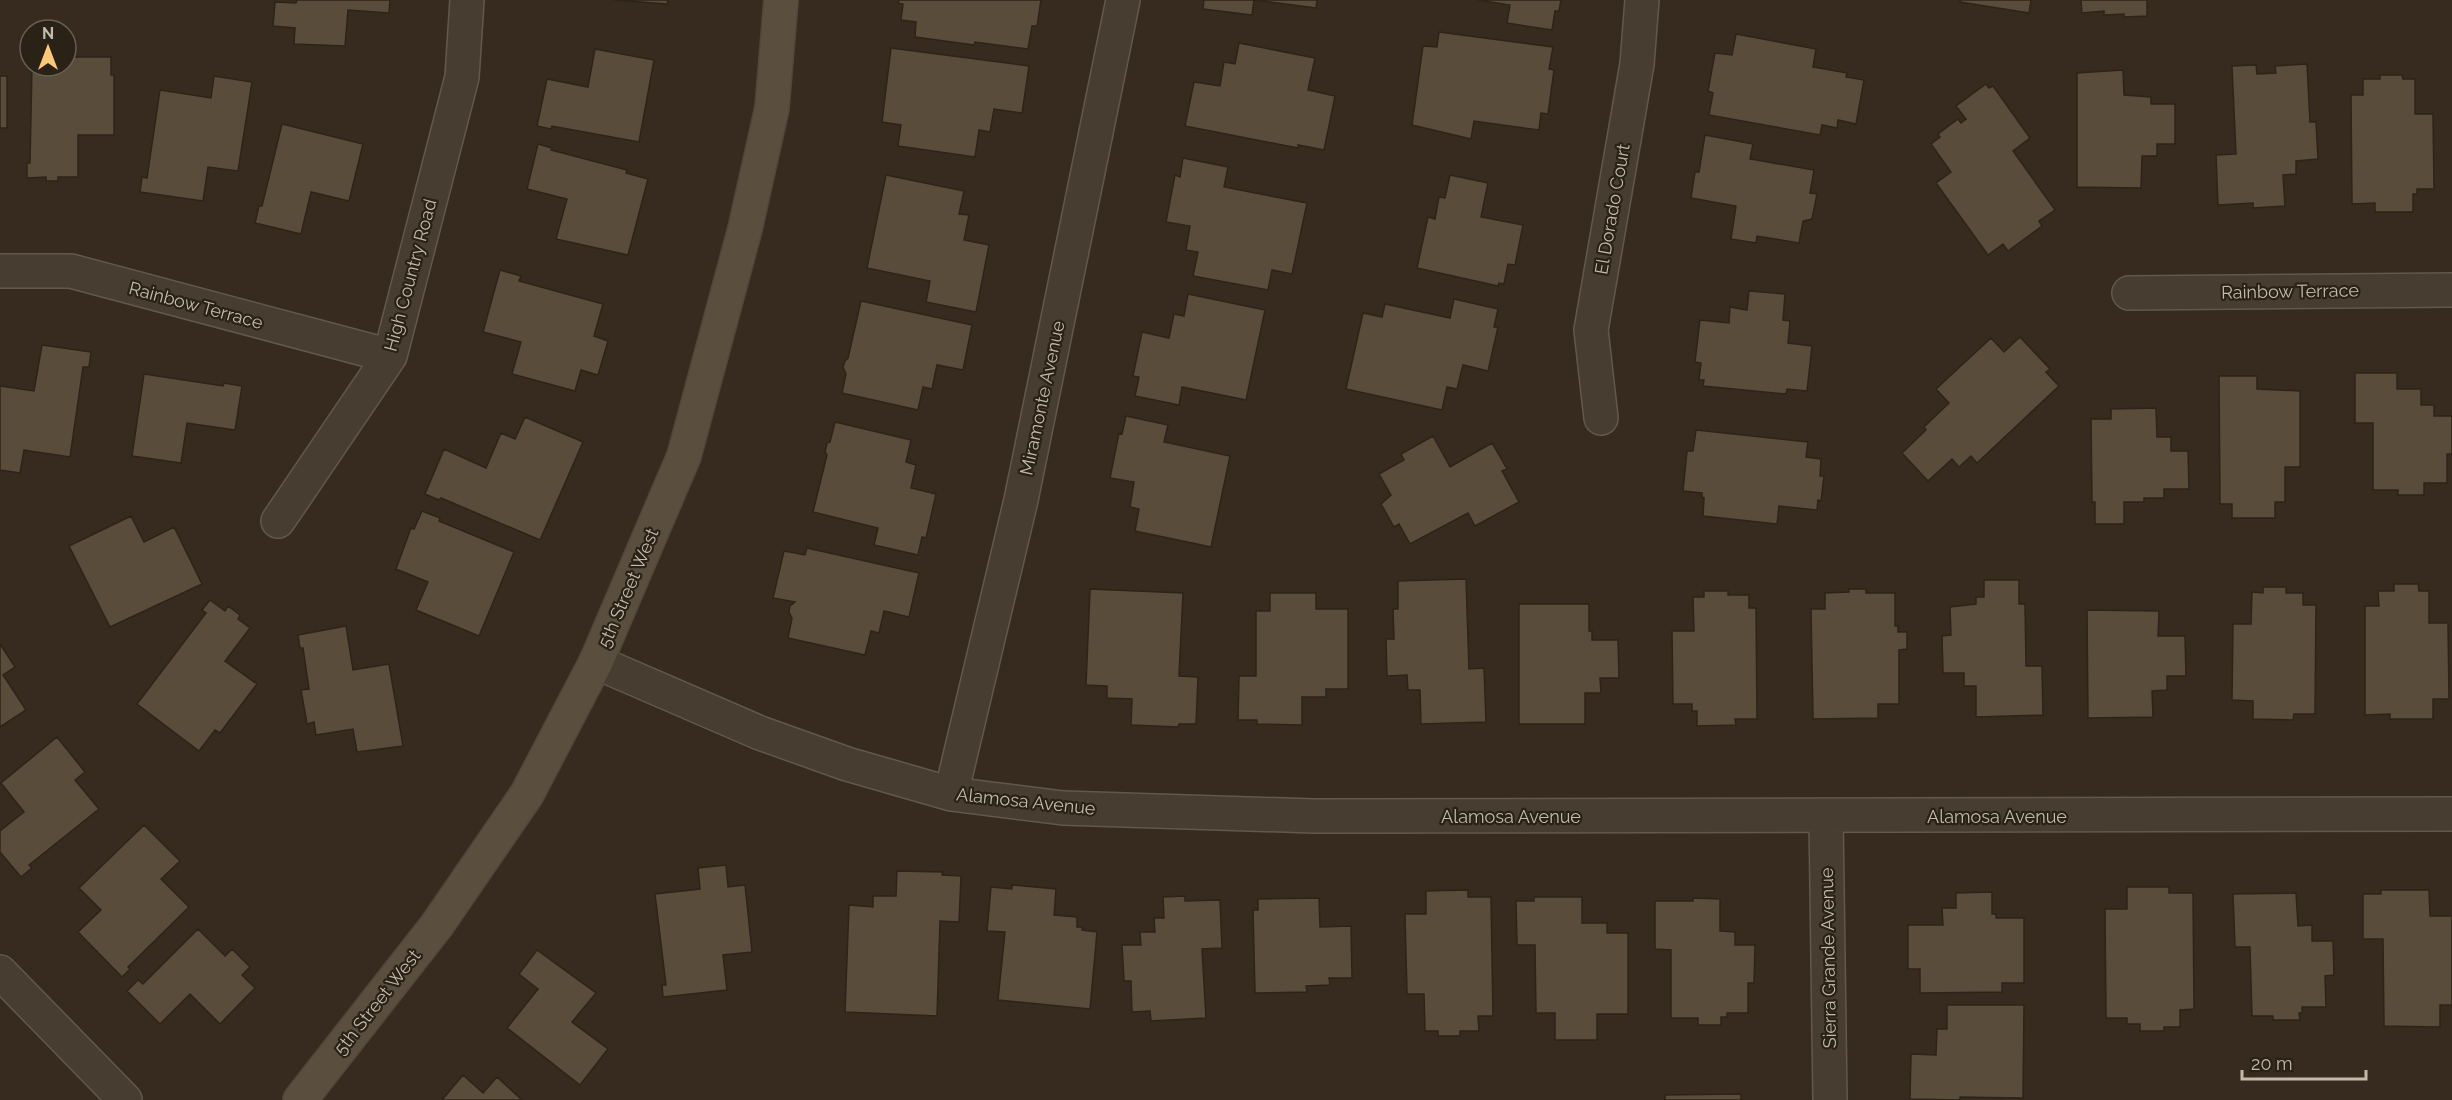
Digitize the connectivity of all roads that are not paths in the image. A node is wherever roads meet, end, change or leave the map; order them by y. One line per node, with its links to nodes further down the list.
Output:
1 (467, 0): 8 (street, High Country Road)
2 (781, 0): 11 (street, 5th Street West)
3 (1123, 0): 12 (street, Miramonte Avenue)
4 (1642, 0): 9 (street, El Dorado Court)
5 (0, 271): 8 (street, Rainbow Terrace)
6 (2452, 290): 7 (street, Rainbow Terrace)
7 (2129, 293)
8 (390, 356): 10 (street, High Country Road)
9 (1601, 418)
10 (278, 521)
11 (596, 662): 12 (street, Alamosa Avenue); 17 (street, 5th Street West)
12 (951, 794): 14 (street, Alamosa Avenue)
13 (2452, 814): 14 (street, Alamosa Avenue)
14 (1826, 817): 18 (street, Sierra Grande Avenue)
15 (0, 972): 16 (street)
16 (125, 1100)
17 (300, 1100)
18 (1830, 1100)

